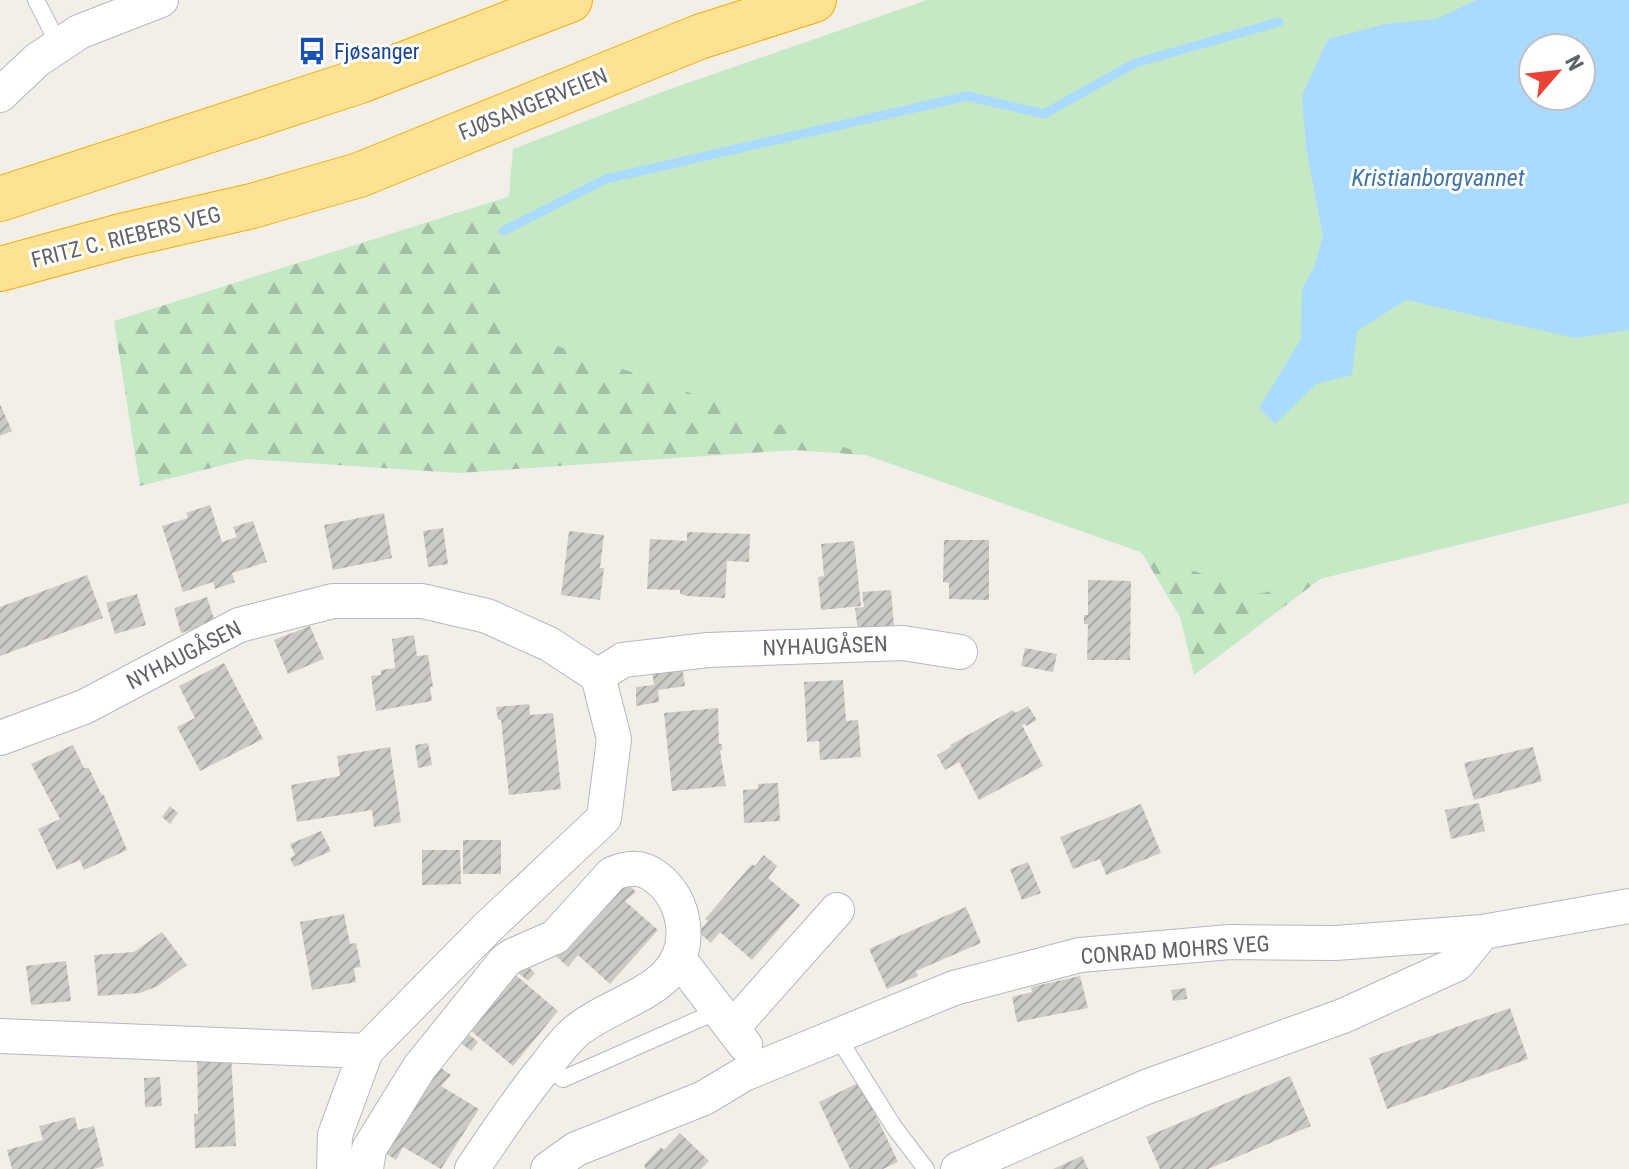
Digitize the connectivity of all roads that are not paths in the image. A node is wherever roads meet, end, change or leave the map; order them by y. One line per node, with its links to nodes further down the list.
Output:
1 (36, 0): 5 (lane)
2 (161, 0): 5 (street)
3 (570, 0): 7 (highway)
4 (814, 0): 8 (highway, FJØSANGERVEIEN)
5 (59, 45): 6 (street)
6 (0, 95)
7 (0, 199)
8 (252, 206): 9 (highway, FRITZ C. RIEBERS VEG)
9 (0, 269)
10 (960, 652): 11 (street, NYHAUGÅSEN)
11 (598, 676): 12 (street, NYHAUGÅSEN); 20 (street)
12 (0, 738)
13 (1629, 906): 15 (street, CONRAD MOHRS VEG)
14 (837, 910): 17 (street)
15 (1483, 932): 19 (street, CONRAD MOHRS VEG); 28 (street)
16 (679, 959): 17 (street); 21 (street); 24 (street)
17 (726, 1018): 21 (lane); 22 (street)
18 (0, 1036): 20 (street)
19 (837, 1036): 22 (street, CONRAD MOHRS VEG); 27 (lane)
20 (366, 1051): 23 (street)
21 (546, 1067): 25 (street)
22 (744, 1074): 26 (street, CONRAD MOHRS VEG)
23 (334, 1169)
24 (366, 1169)
25 (472, 1169)
26 (548, 1169)
27 (926, 1169)
28 (958, 1169)

